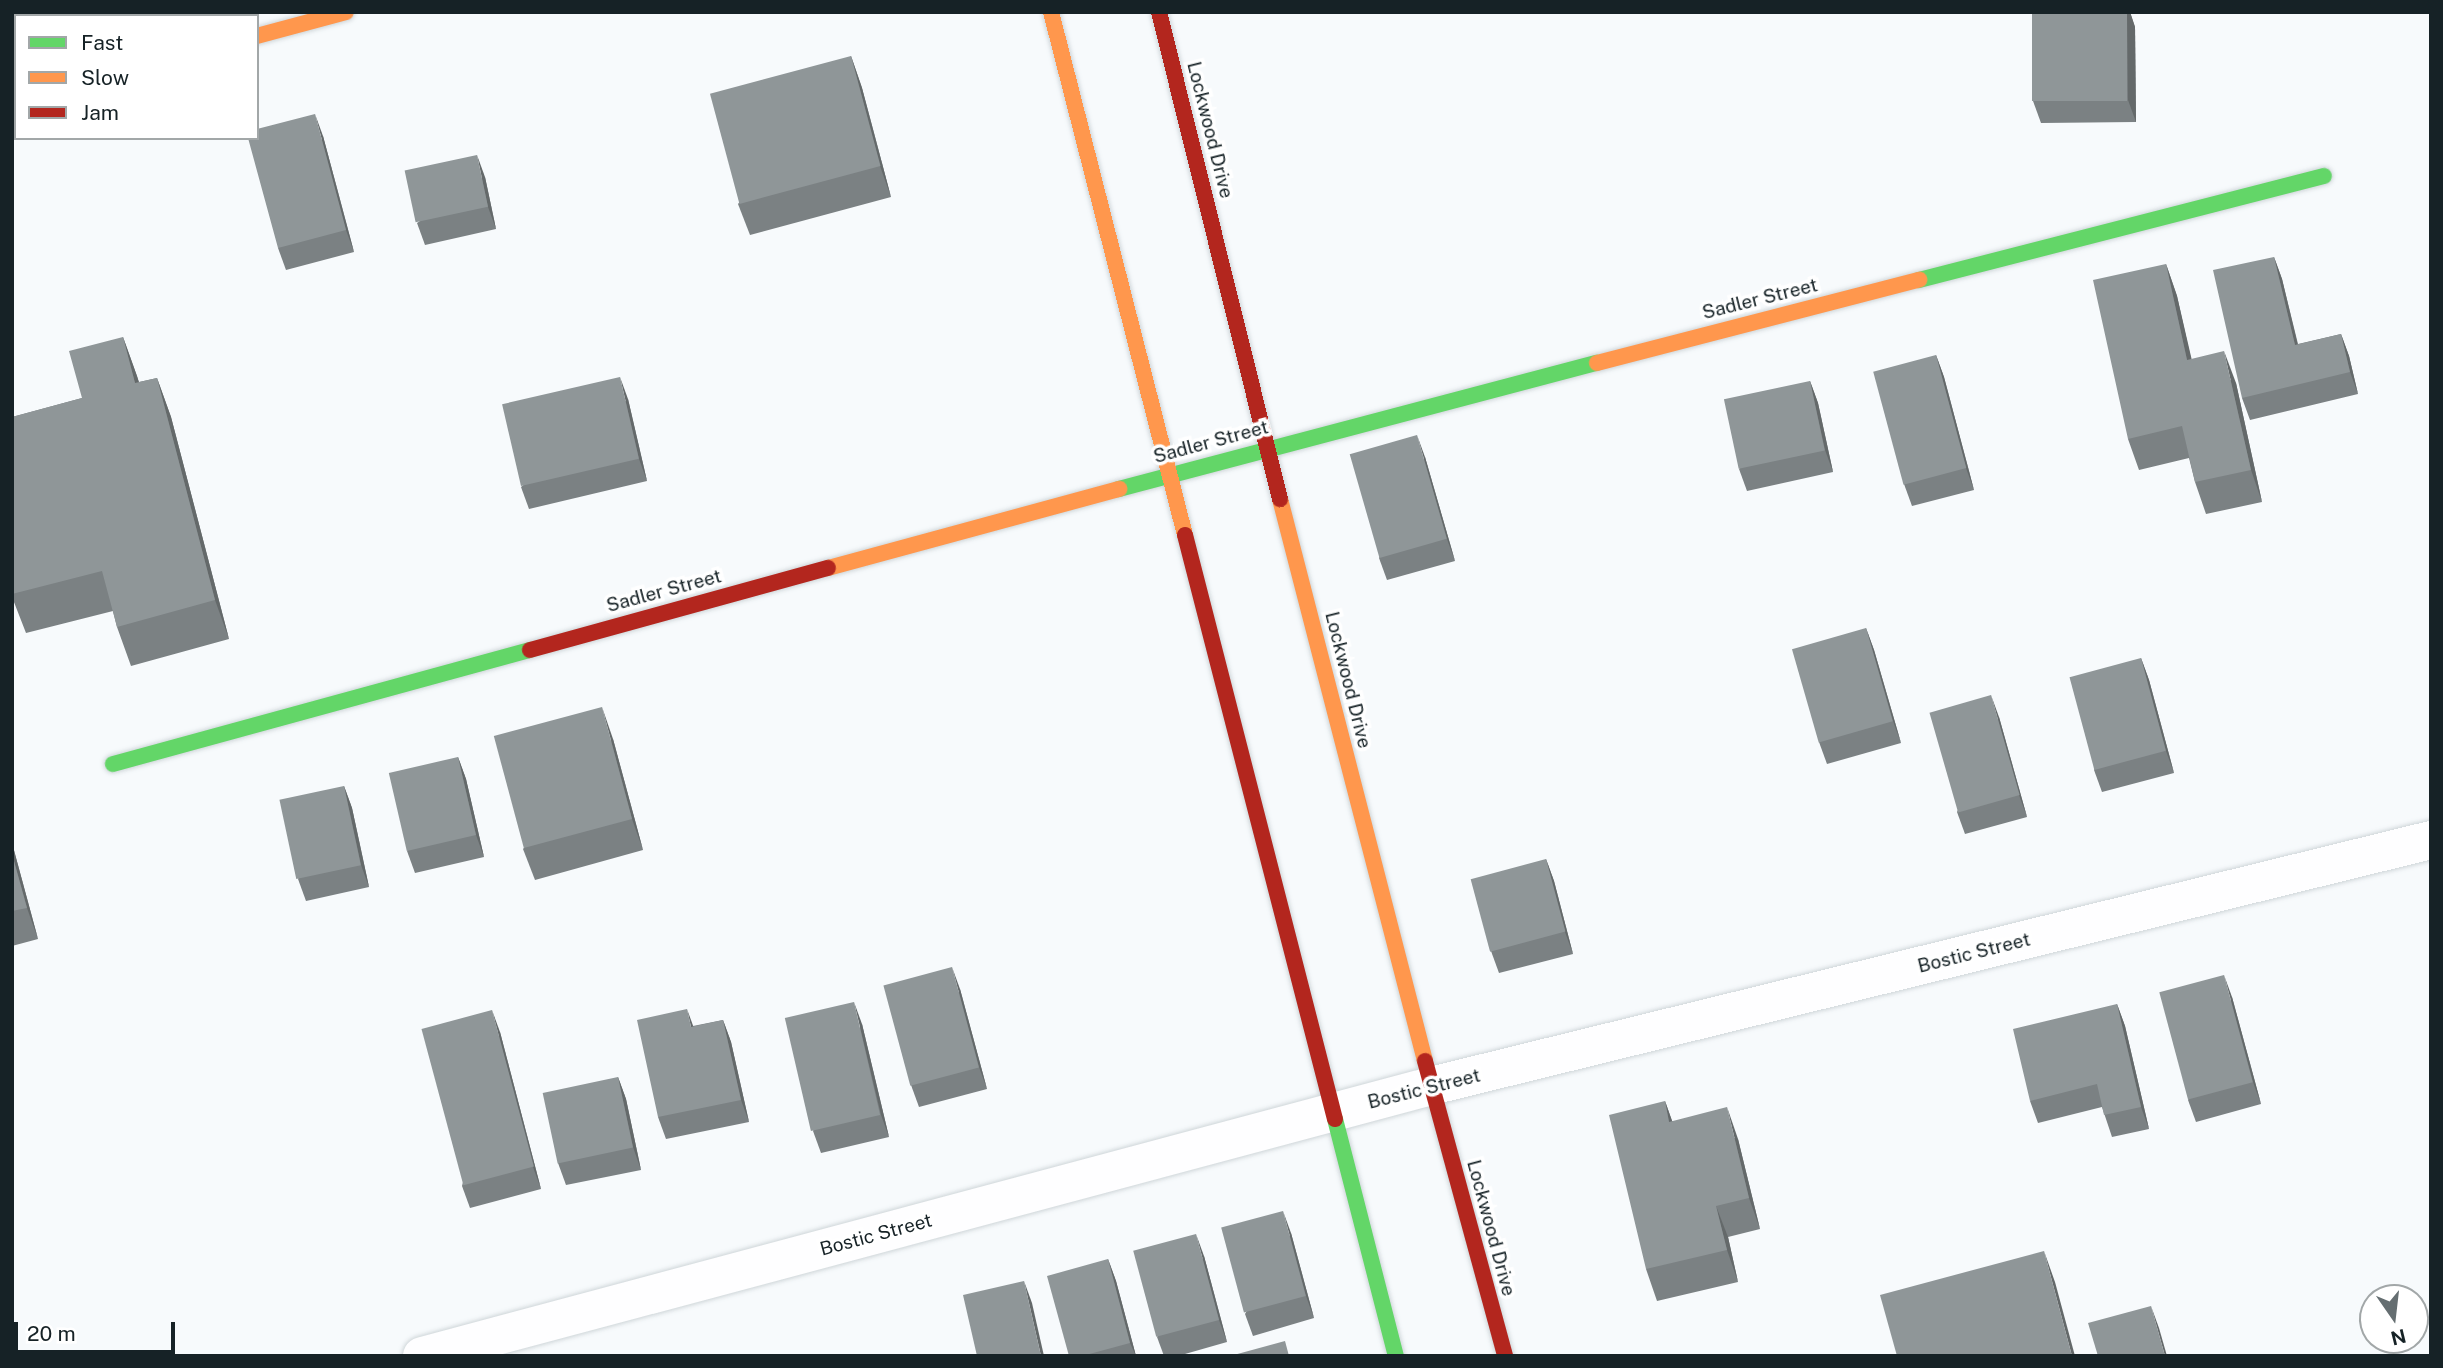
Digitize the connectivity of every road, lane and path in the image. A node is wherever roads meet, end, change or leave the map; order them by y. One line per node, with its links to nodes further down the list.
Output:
1 (346, 12): 4 (main road)
2 (1051, 12): 7 (main road)
3 (1159, 12): 6 (main road, Lockwood Drive)
4 (259, 35)
5 (2324, 176): 6 (main road, Sadler Street)
6 (1267, 449): 7 (main road, Sadler Street); 10 (main road, Lockwood Drive)
7 (1168, 475): 8 (main road, Sadler Street); 11 (main road)
8 (113, 764)
9 (2431, 840): 10 (street, Bostic Street)
10 (1431, 1086): 11 (street, Bostic Street); 14 (main road, Lockwood Drive)
11 (1331, 1113): 12 (street, Bostic Street); 13 (main road)
12 (422, 1356)
13 (1396, 1356)
14 (1505, 1356)

